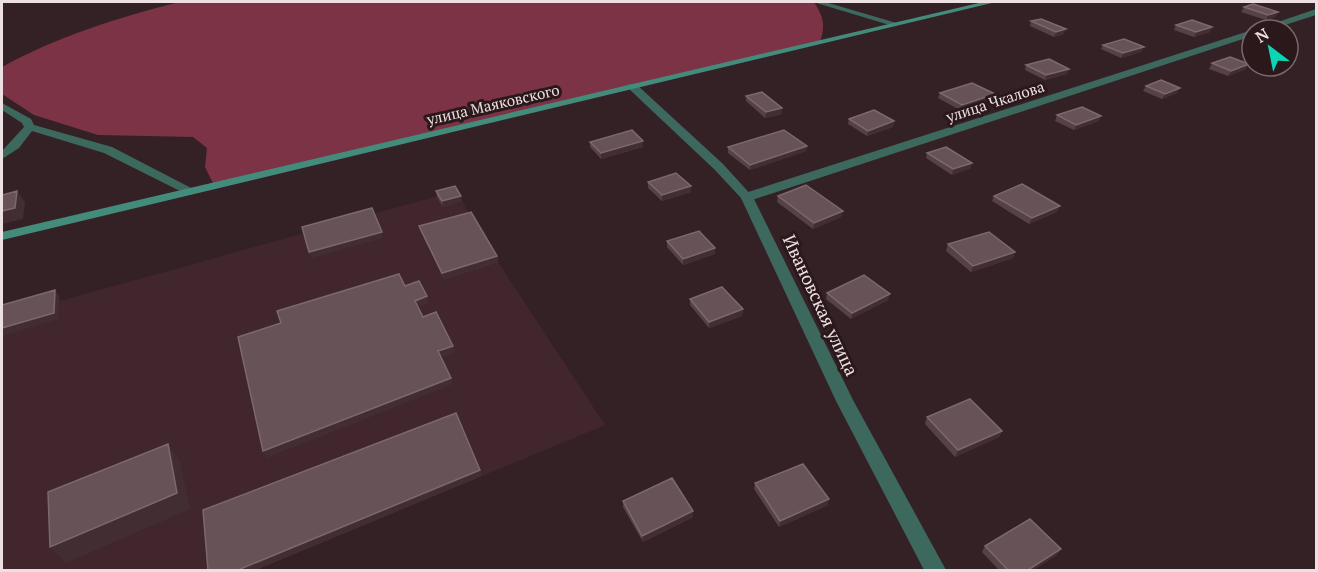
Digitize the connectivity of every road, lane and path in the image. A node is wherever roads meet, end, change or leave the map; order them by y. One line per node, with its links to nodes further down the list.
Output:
1 (817, 2): 5 (street)
2 (992, 2): 5 (street, улица Маяковского)
3 (1317, 12): 4 (street)
4 (1298, 18)
5 (896, 24): 7 (street, улица Маяковского)
6 (1240, 37): 12 (street, улица Чкалова)
7 (632, 86): 11 (street, улица Маяковского); 12 (street, Ивановская улица)
8 (2, 106): 9 (street)
9 (30, 127): 10 (street); 11 (street)
10 (2, 156)
11 (191, 191): 13 (street, улица Маяковского)
12 (747, 197): 14 (street, Ивановская улица)
13 (2, 236)
14 (935, 570)

